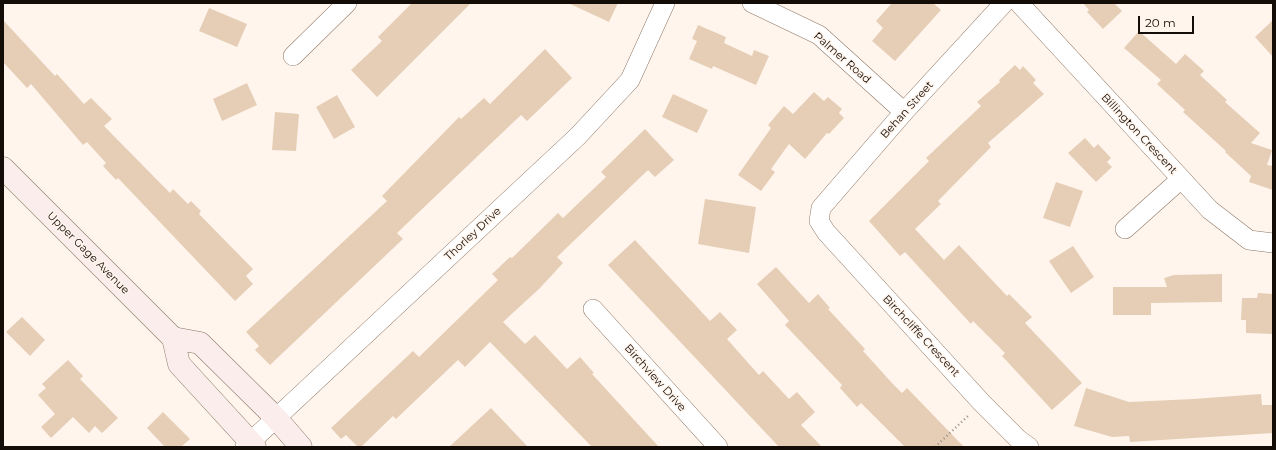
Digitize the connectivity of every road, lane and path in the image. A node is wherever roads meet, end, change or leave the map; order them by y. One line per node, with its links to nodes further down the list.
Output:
1 (346, 3): 6 (street)
2 (665, 3): 16 (street, Thorley Drive)
3 (752, 3): 7 (street, Palmer Road)
4 (1004, 3): 7 (street, Behan Street)
5 (1019, 3): 9 (street, Billington Crescent)
6 (293, 56)
7 (904, 112): 10 (street, Behan Street)
8 (3, 168): 14 (main road, Upper Gage Avenue)
9 (1181, 179): 11 (street); 12 (street, Billington Crescent)
10 (819, 221): 15 (street, Birchcliffe Crescent)
11 (1125, 229)
12 (1273, 243)
13 (593, 309): 19 (street, Birchview Drive)
14 (173, 338): 16 (main road); 17 (main road)
15 (982, 403): 20 (path); 21 (street, Birchcliffe Crescent)
16 (276, 418): 17 (street, Thorley Drive); 18 (main road)
17 (250, 445)
18 (301, 447)
19 (718, 447)
20 (935, 447)
21 (1029, 447)

